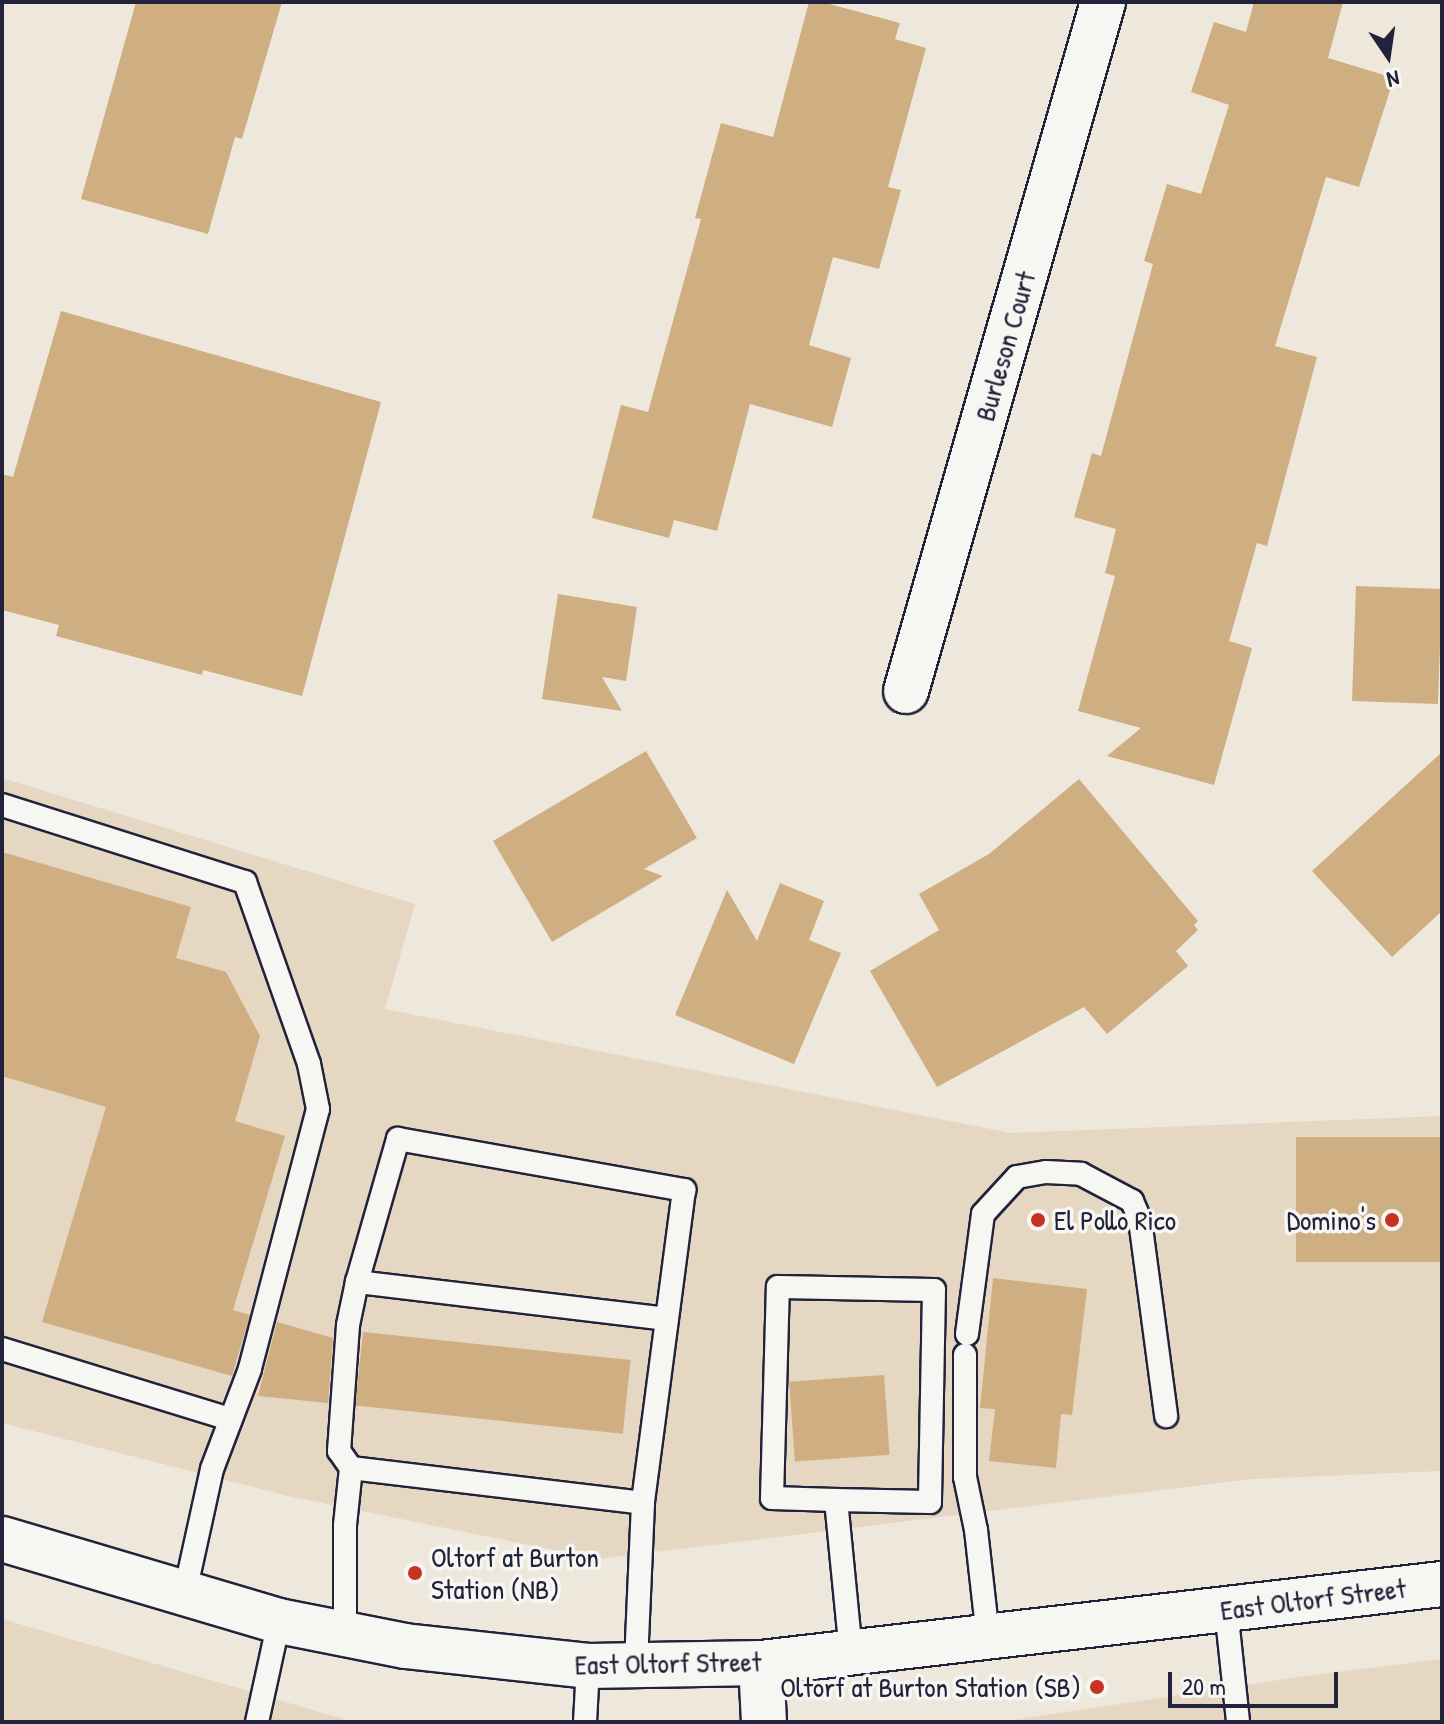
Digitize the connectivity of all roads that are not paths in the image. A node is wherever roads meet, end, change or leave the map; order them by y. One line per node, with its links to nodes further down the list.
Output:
1 (1103, 2): 2 (main road, Burleson Court)
2 (906, 691)
3 (2, 805): 8 (lane)
4 (357, 1282): 5 (lane); 5 (lane); 9 (lane)
5 (667, 1319): 11 (lane)
6 (2, 1349): 8 (lane)
7 (1166, 1416): 18 (lane)
8 (230, 1419): 14 (lane)
9 (351, 1468): 11 (lane); 17 (lane)
10 (836, 1500): 10 (lane); 19 (lane)
11 (643, 1503): 22 (lane)
12 (2, 1539): 14 (main road, East Oltorf Street)
13 (1442, 1584): 15 (main road, East Oltorf Street)
14 (185, 1592): 16 (main road, East Oltorf Street)
15 (1226, 1609): 18 (main road, East Oltorf Street); 26 (lane)
16 (279, 1621): 17 (main road, East Oltorf Street); 23 (lane)
17 (345, 1634): 21 (main road, East Oltorf Street)
18 (988, 1637): 19 (main road, East Oltorf Street)
19 (851, 1653): 20 (main road, East Oltorf Street)
20 (761, 1663): 22 (main road, East Oltorf Street); 25 (main road)
21 (588, 1666): 22 (main road, East Oltorf Street); 24 (lane)
22 (636, 1666)
23 (257, 1722)
24 (585, 1722)
25 (764, 1722)
26 (1238, 1722)

